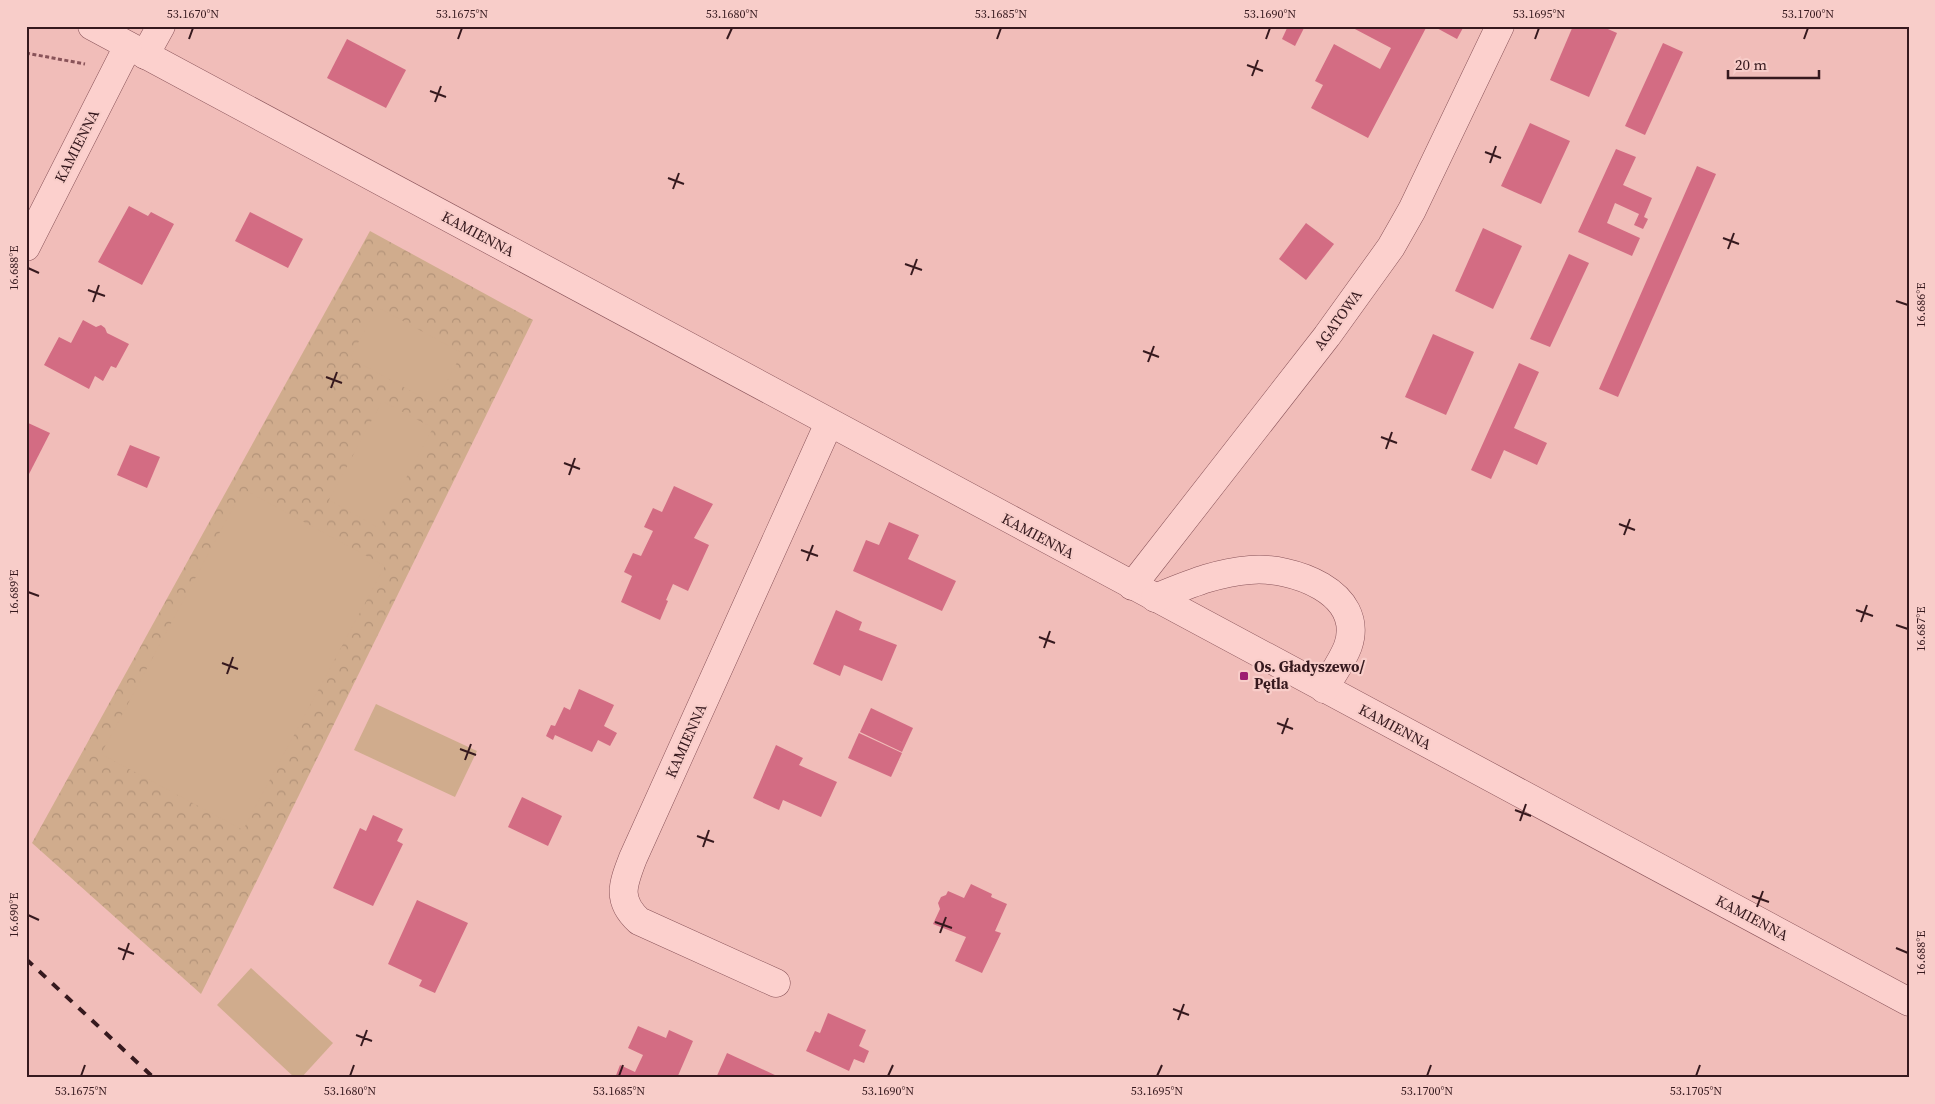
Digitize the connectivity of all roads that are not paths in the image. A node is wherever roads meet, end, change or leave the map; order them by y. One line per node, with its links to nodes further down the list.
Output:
1 (92, 26): 4 (street, KAMIENNA)
2 (160, 26): 4 (street)
3 (1500, 26): 7 (street, AGATOWA)
4 (137, 51): 5 (street, KAMIENNA); 6 (street, KAMIENNA)
5 (26, 247)
6 (829, 423): 7 (street, KAMIENNA); 9 (street, KAMIENNA)
7 (1144, 592): 8 (street, KAMIENNA); 8 (street)
8 (1324, 689): 10 (street, KAMIENNA)
9 (776, 983)
10 (1909, 1002)

